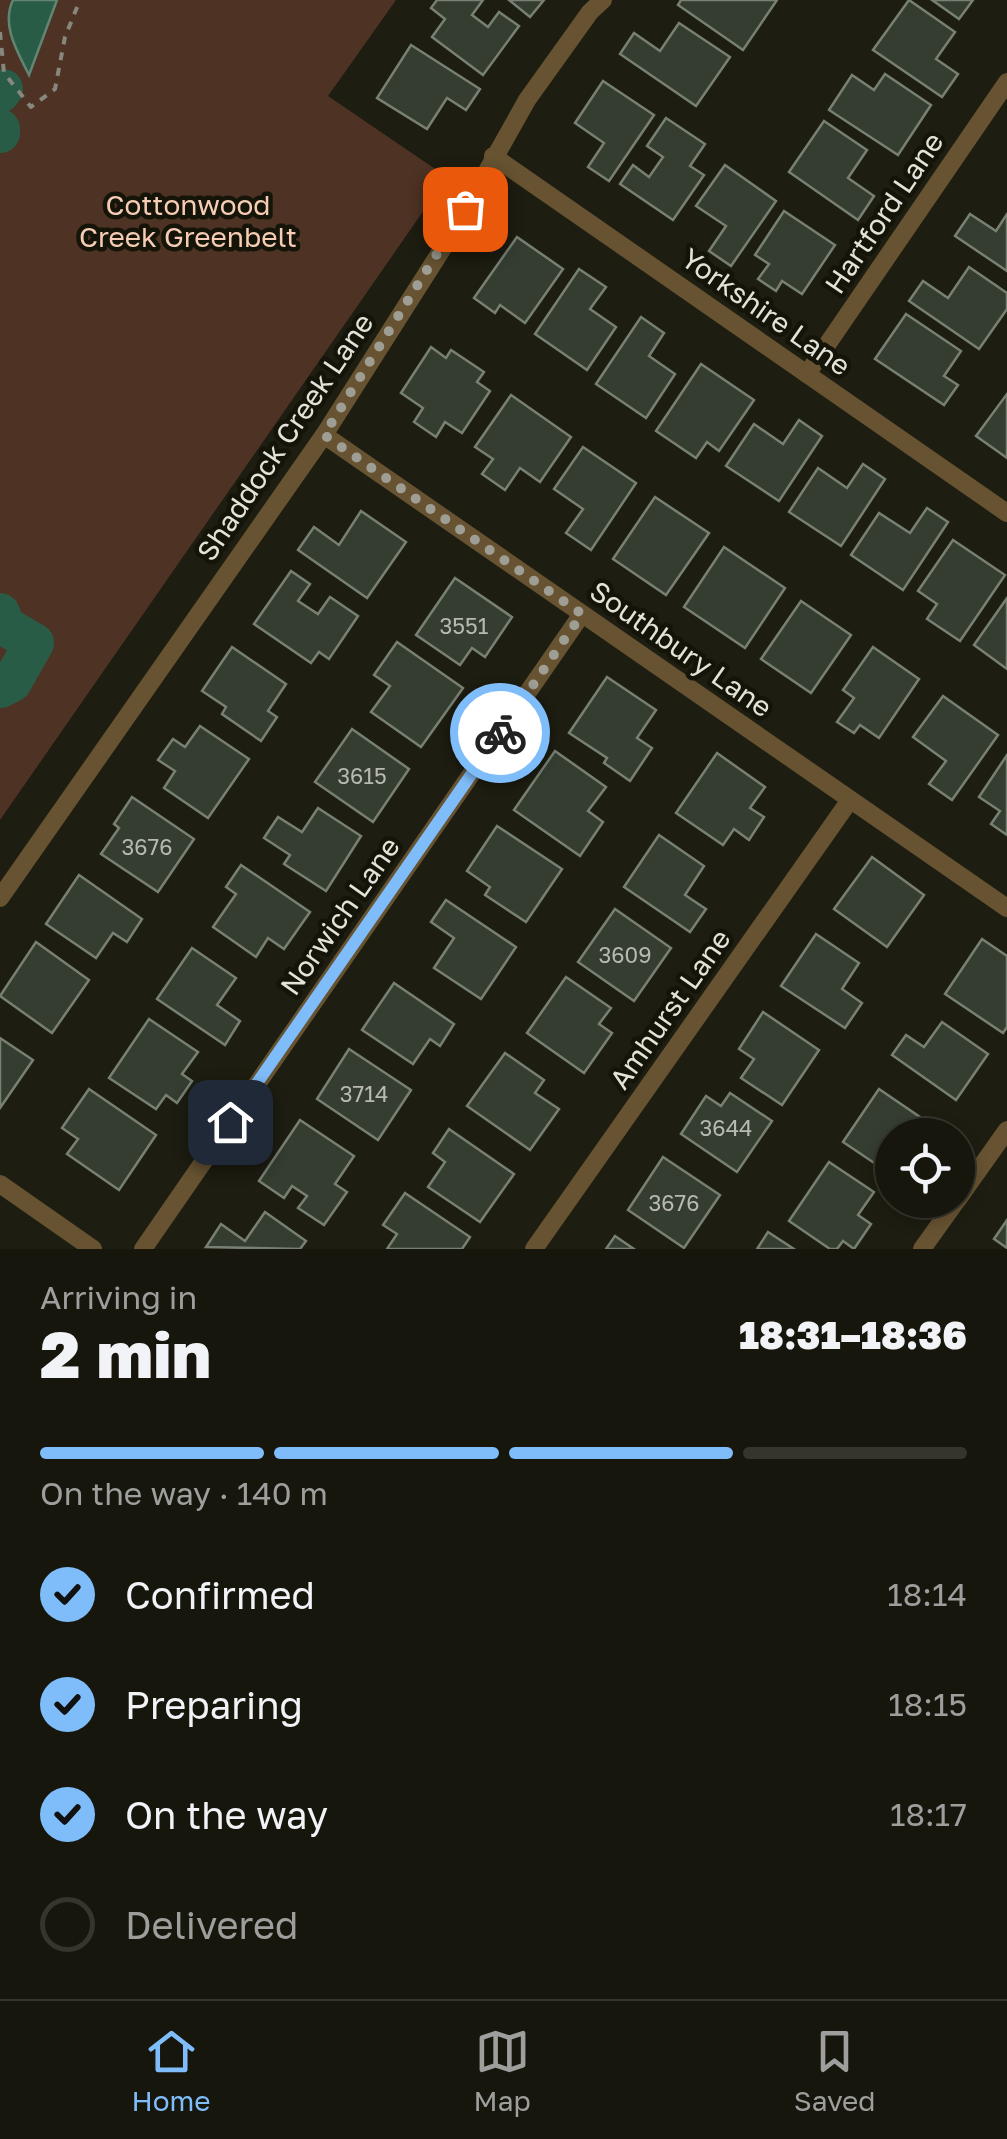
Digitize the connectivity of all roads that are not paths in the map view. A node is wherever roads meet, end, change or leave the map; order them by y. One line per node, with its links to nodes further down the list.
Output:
1 (603, 0): 3 (street, Shaddock Creek Lane)
2 (1007, 82): 4 (street, Hartford Lane)
3 (493, 156): 4 (street, Yorkshire Lane); 5 (street, Shaddock Creek Lane)
4 (806, 374): 6 (street, Yorkshire Lane)
5 (324, 435): 7 (street, Southbury Lane); 9 (street, Shaddock Creek Lane)
6 (1007, 514)
7 (582, 614): 8 (street, Southbury Lane); 16 (street, Norwich Lane)
8 (850, 800): 10 (street, Southbury Lane); 17 (street, Amhurst Lane)
9 (0, 898)
10 (1007, 908)
11 (1007, 1130): 12 (street)
12 (975, 1175)
13 (0, 1184): 15 (street)
14 (944, 1218): 18 (street)
15 (93, 1249)
16 (142, 1249)
17 (534, 1249)
18 (922, 1249)

